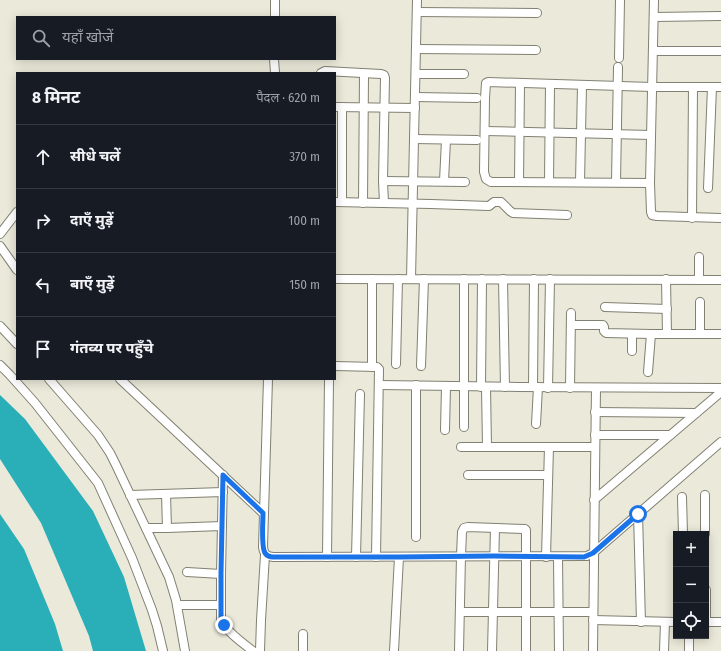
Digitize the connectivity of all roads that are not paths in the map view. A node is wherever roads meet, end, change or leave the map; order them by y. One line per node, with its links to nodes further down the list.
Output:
1 (275, 0): 7 (street)
2 (417, 0): 5 (street)
3 (620, 0): 14 (street)
4 (654, 0): 9 (street)
5 (417, 12): 6 (street); 10 (street)
6 (537, 13)
7 (275, 16)
8 (721, 16): 9 (street)
9 (654, 17): 12 (street)
10 (416, 49): 11 (street); 20 (street)
11 (536, 50)
12 (653, 51): 13 (street); 26 (street)
13 (721, 51)
14 (619, 58)
15 (274, 60): 17 (street)
16 (618, 67): 25 (street)
17 (274, 72)
18 (322, 72): 19 (street)
19 (364, 74): 33 (street); 34 (street)
20 (416, 74): 21 (street); 30 (street)
21 (464, 74)
22 (520, 83): 23 (street); 36 (street); 37 (street)
23 (550, 84): 24 (street); 38 (street)
24 (582, 85): 25 (street); 39 (street)
25 (617, 86): 26 (street); 40 (street)
26 (652, 87): 27 (street); 41 (street)
27 (693, 87): 28 (street); 61 (street)
28 (712, 87): 29 (street); 54 (street)
29 (721, 87)
30 (415, 97): 31 (street); 35 (street)
31 (477, 98)
32 (339, 107): 33 (street); 55 (street)
33 (364, 108): 34 (street); 56 (street)
34 (385, 108): 35 (street); 46 (street)
35 (415, 108): 42 (street)
36 (485, 131): 37 (street); 49 (street)
37 (520, 132): 38 (street); 49 (street)
38 (549, 133): 39 (street); 50 (street)
39 (581, 134): 40 (street); 51 (street)
40 (617, 134): 41 (street); 52 (street)
41 (651, 135): 53 (street)
42 (414, 139): 43 (street); 45 (street)
43 (446, 140): 44 (street); 47 (street)
44 (477, 140)
45 (413, 180): 46 (street); 47 (street); 58 (street)
46 (383, 181): 57 (street)
47 (444, 181): 48 (street)
48 (465, 182)
49 (519, 182): 50 (street)
50 (549, 182): 51 (street)
51 (580, 182): 52 (street)
52 (616, 182): 53 (street)
53 (650, 183): 61 (street)
54 (708, 188)
55 (339, 202): 56 (street)
56 (363, 203): 57 (street)
57 (384, 203): 58 (street)
58 (413, 204): 60 (street); 70 (street)
59 (16, 213): 63 (street)
60 (567, 215)
61 (692, 218): 62 (street)
62 (721, 218)
63 (0, 234)
64 (0, 246): 66 (street)
65 (699, 257): 78 (street)
66 (16, 269)
67 (336, 279): 68 (street)
68 (372, 279): 69 (street); 97 (street)
69 (398, 279): 70 (street); 93 (street)
70 (411, 279): 71 (street)
71 (424, 279): 72 (street); 96 (street)
72 (464, 279): 73 (street); 106 (street)
73 (482, 279): 74 (street); 107 (street)
74 (503, 279): 75 (street); 108 (street)
75 (534, 279): 76 (street); 109 (street)
76 (550, 279): 77 (street); 110 (street)
77 (666, 280): 78 (street); 82 (street)
78 (699, 280): 79 (street)
79 (721, 280)
80 (700, 302): 89 (street)
81 (605, 307): 82 (street)
82 (667, 309): 88 (street)
83 (571, 313): 84 (street)
84 (571, 325): 86 (street); 111 (street)
85 (0, 326): 91 (street)
86 (632, 334): 87 (street); 92 (street)
87 (651, 334): 88 (street); 98 (street)
88 (667, 334): 89 (street)
89 (700, 334): 90 (street)
90 (721, 334)
91 (16, 343)
92 (632, 351)
93 (396, 364)
94 (0, 365): 175 (street)
95 (336, 366): 97 (street)
96 (421, 366)
97 (372, 367): 103 (street)
98 (648, 372)
99 (52, 380): 134 (street)
100 (121, 380): 129 (street)
101 (268, 380): 138 (street)
102 (329, 380): 151 (street)
103 (380, 385): 104 (street); 153 (street)
104 (416, 385): 105 (street); 146 (street)
105 (446, 386): 106 (street); 120 (street)
106 (464, 386): 107 (street); 119 (street)
107 (483, 387): 108 (street); 125 (street)
108 (505, 387): 109 (street)
109 (535, 387): 110 (street); 118 (street)
110 (548, 388): 111 (street)
111 (570, 388): 112 (street)
112 (596, 388): 113 (street); 116 (street)
113 (721, 388)
114 (721, 392): 117 (street)
115 (360, 394): 152 (street)
116 (595, 412): 117 (street); 121 (street)
117 (696, 413): 122 (street)
118 (536, 424)
119 (464, 427)
120 (445, 430)
121 (595, 434): 122 (street); 127 (street)
122 (670, 435): 137 (street)
123 (718, 444): 128 (street); 139 (street)
124 (461, 447): 125 (street)
125 (487, 447): 126 (street)
126 (549, 447): 127 (street); 131 (street)
127 (595, 447): 137 (street)
128 (721, 453)
129 (223, 475): 132 (street); 138 (street)
130 (468, 475): 131 (street)
131 (548, 475): 156 (street)
132 (223, 492): 133 (street); 140 (street)
133 (166, 494): 134 (street); 142 (street)
134 (130, 495): 141 (street)
135 (705, 495): 145 (street)
136 (682, 497): 144 (street)
137 (594, 500): 147 (street)
138 (263, 513): 148 (street)
139 (638, 514): 147 (street); 168 (street)
140 (222, 526): 142 (street); 159 (street)
141 (146, 528): 142 (street); 160 (street)
142 (167, 528)
143 (495, 528): 149 (street); 150 (street); 155 (street)
144 (683, 531)
145 (705, 531)
146 (416, 537)
147 (593, 553): 157 (street); 166 (street)
148 (265, 554): 151 (street); 178 (street)
149 (461, 556): 150 (street); 154 (street); 162 (street)
150 (494, 556): 155 (street); 163 (street)
151 (327, 557): 152 (street)
152 (356, 557): 153 (street)
153 (376, 557): 154 (street)
154 (399, 557): 180 (street)
155 (527, 557): 156 (street); 164 (street)
156 (546, 557): 157 (street)
157 (558, 557): 165 (street)
158 (188, 572): 159 (street)
159 (221, 574): 161 (street)
160 (177, 605): 161 (street); 176 (street)
161 (221, 605): 177 (street)
162 (460, 612): 163 (street); 181 (street)
163 (493, 612): 164 (street); 182 (street)
164 (526, 612): 165 (street); 183 (street)
165 (559, 612): 166 (street); 184 (street)
166 (593, 612): 167 (street)
167 (593, 620): 168 (street); 185 (street)
168 (640, 622): 169 (street)
169 (665, 622): 170 (street); 186 (street)
170 (673, 622)
171 (709, 622): 172 (street)
172 (721, 622)
173 (303, 634): 179 (street)
174 (689, 639): 187 (street)
175 (162, 651)
176 (185, 651)
177 (253, 651)
178 (260, 651)
179 (303, 651)
180 (394, 651)
181 (459, 651)
182 (492, 651)
183 (526, 651)
184 (559, 651)
185 (593, 651)
186 (664, 651)
187 (689, 651)

